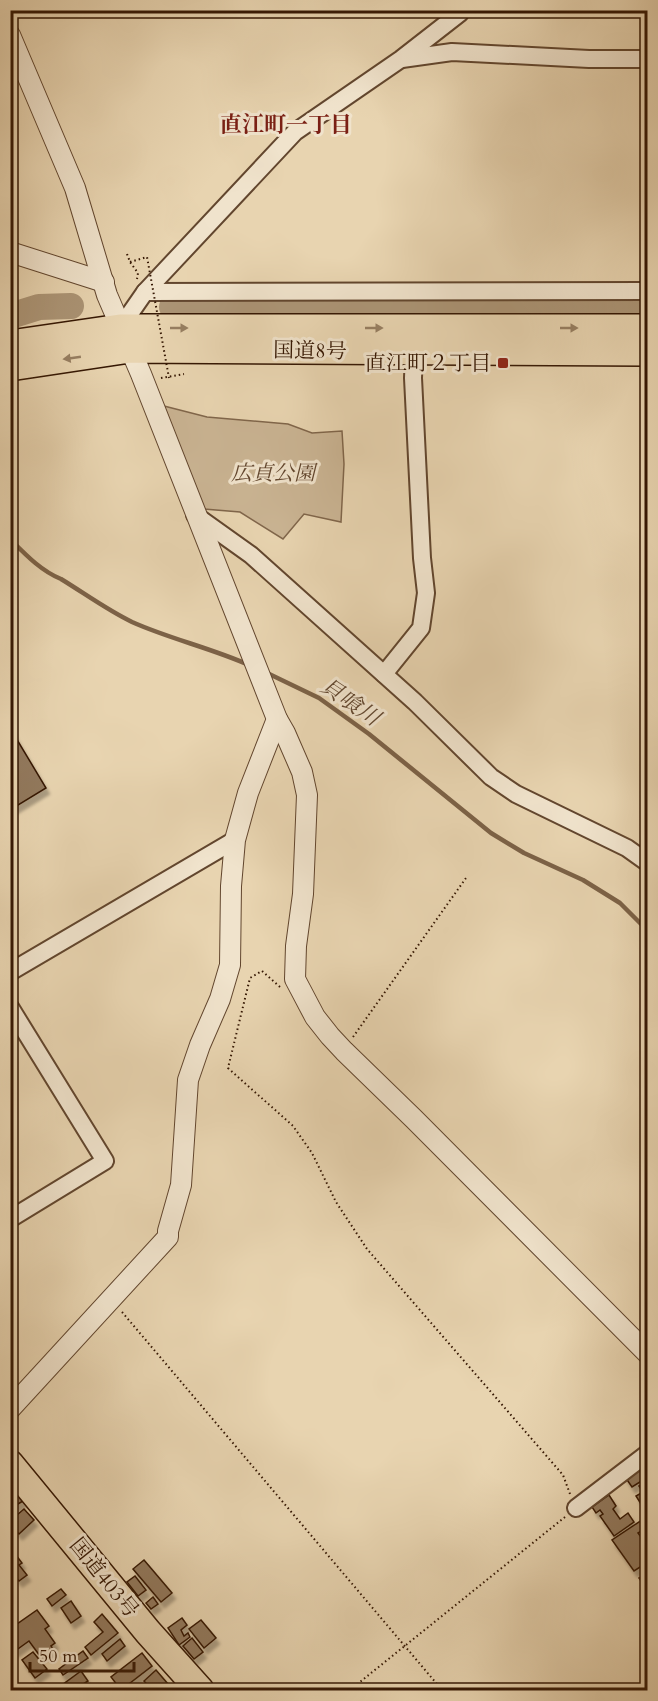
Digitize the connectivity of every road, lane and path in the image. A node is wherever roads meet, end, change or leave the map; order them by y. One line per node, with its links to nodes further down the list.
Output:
1 (460, 10): 3 (street)
2 (10, 35): 9 (street)
3 (401, 59): 4 (street); 11 (street)
4 (648, 59)
5 (10, 252): 9 (street)
6 (127, 254): 7 (path, bridge)
7 (130, 262): 8 (path); 20 (path, bridge)
8 (138, 273)
9 (104, 282): 13 (street)
10 (648, 291): 11 (street)
11 (145, 292): 13 (street)
12 (648, 328): 13 (highway, 国道8号, one-way to 12)
13 (125, 339): 14 (highway, 国道8号); 15 (highway, 国道8号); 17 (highway, 国道8号, one-way to 17); 21 (street)
14 (10, 344)
15 (414, 351): 16 (highway, 国道8号); 22 (street)
16 (648, 352)
17 (10, 367)
18 (184, 374): 20 (path)
19 (159, 378): 20 (path)
20 (169, 378)
21 (195, 515): 22 (street); 23 (street)
22 (384, 674): 25 (street)
23 (276, 716): 24 (street); 28 (street)
24 (235, 840): 27 (street); 32 (street)
25 (646, 860)
26 (466, 878): 30 (path)
27 (10, 972)
28 (303, 993): 30 (street); 37 (path)
29 (10, 1006): 31 (street)
30 (344, 1051): 33 (street)
31 (10, 1219)
32 (112, 1299): 34 (street); 38 (path)
33 (648, 1354)
34 (10, 1409)
35 (648, 1453): 37 (street)
36 (10, 1464): 39 (highway, 国道403号)
37 (576, 1508): 38 (path)
38 (404, 1648): 40 (path); 41 (path)
39 (201, 1690)
40 (350, 1690)
41 (442, 1690)

